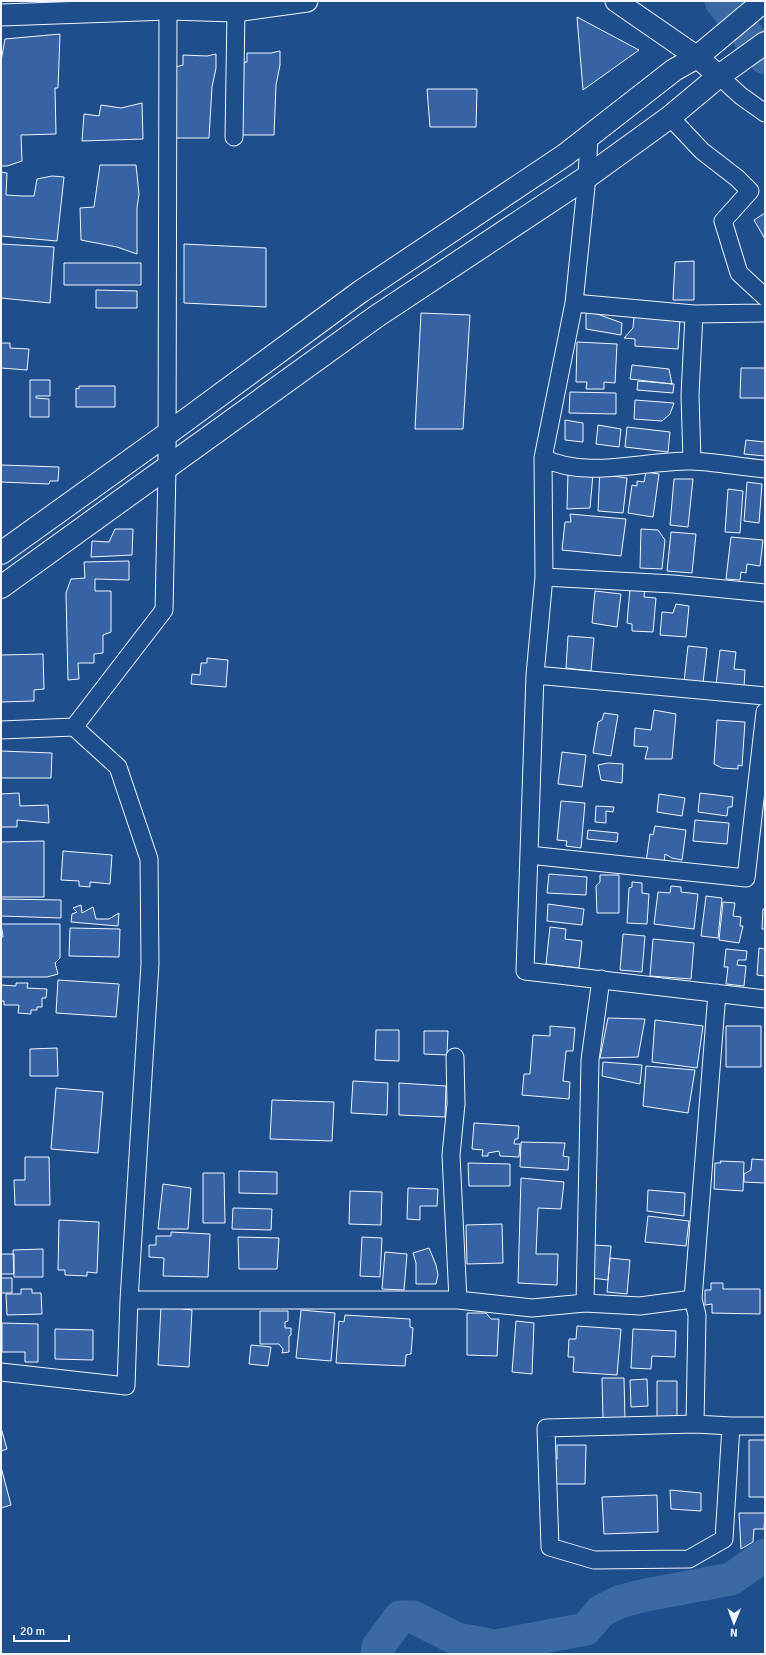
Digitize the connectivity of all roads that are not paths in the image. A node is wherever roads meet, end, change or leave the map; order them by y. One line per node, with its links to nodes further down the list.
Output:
1 (307, 1): 5 (street)
2 (616, 1): 8 (street)
3 (759, 5): 8 (main road)
4 (168, 9): 5 (street); 6 (street); 19 (street)
5 (236, 11): 13 (street)
6 (1, 15)
7 (765, 43): 9 (main road)
8 (697, 57): 9 (street); 12 (main road)
9 (728, 71): 10 (street); 11 (main road)
10 (765, 113)
11 (670, 117): 14 (main road); 15 (street)
12 (589, 136): 14 (street); 19 (main road)
13 (234, 137)
14 (587, 178): 16 (street); 22 (main road)
15 (765, 297)
16 (574, 303): 18 (street); 20 (street)
17 (765, 313): 18 (street)
18 (694, 314): 21 (street)
19 (167, 434): 22 (street); 24 (main road)
20 (543, 458): 21 (street); 25 (street)
21 (692, 461): 23 (street)
22 (167, 468): 26 (main road); 31 (street)
23 (765, 469)
24 (1, 553)
25 (544, 577): 27 (street); 28 (street)
26 (1, 588)
27 (765, 593)
28 (535, 675): 29 (street); 33 (street)
29 (765, 696)
30 (765, 712): 33 (street)
31 (74, 727): 32 (street); 39 (street)
32 (1, 730)
33 (529, 855): 34 (street)
34 (601, 979): 35 (street); 41 (street)
35 (717, 994): 36 (street); 38 (street)
36 (765, 999)
37 (455, 1057): 40 (street)
38 (693, 1299): 41 (street); 43 (street)
39 (129, 1300): 40 (street); 42 (street)
40 (458, 1300): 41 (street)
41 (585, 1303)
42 (1, 1372)
43 (695, 1424): 44 (street); 44 (street)
44 (731, 1426): 45 (street)
45 (765, 1426)

